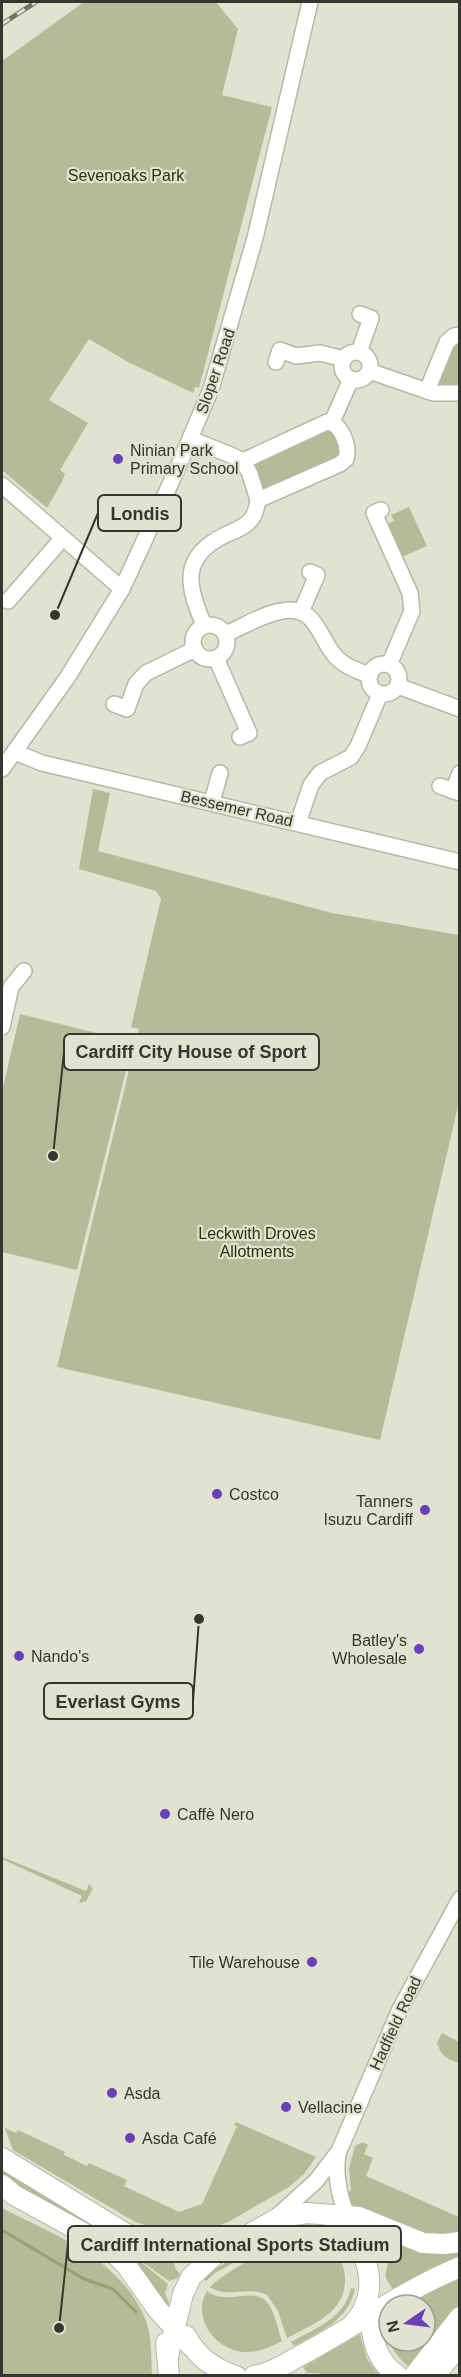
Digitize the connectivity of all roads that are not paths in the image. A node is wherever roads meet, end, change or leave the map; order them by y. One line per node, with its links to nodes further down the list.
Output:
1 (310, 2): 12 (street, Sloper Road)
2 (360, 315): 4 (street)
3 (459, 335): 9 (street)
4 (359, 352): 5 (street); 7 (street)
5 (344, 359): 6 (street); 8 (street)
6 (276, 362)
7 (369, 371): 8 (street); 9 (street)
8 (351, 379): 11 (street)
9 (427, 391): 10 (street)
10 (459, 392)
11 (332, 423): 13 (street); 15 (street)
12 (191, 439): 13 (street); 19 (street, Sloper Road)
13 (243, 461): 15 (street)
14 (2, 485): 17 (street)
15 (258, 500): 22 (street)
16 (381, 510): 26 (street)
17 (62, 538): 19 (street); 20 (street)
18 (310, 572): 21 (street)
19 (122, 589): 33 (street, Sloper Road)
20 (8, 601)
21 (301, 612): 23 (street); 27 (street)
22 (204, 625): 23 (street); 24 (street)
23 (226, 634): 25 (street)
24 (195, 649): 25 (street); 30 (street)
25 (216, 658): 32 (street)
26 (389, 665): 27 (street); 28 (street)
27 (369, 675): 29 (street)
28 (398, 686): 29 (street); 31 (street)
29 (380, 694): 39 (street)
30 (114, 704)
31 (459, 709)
32 (240, 737)
33 (15, 752): 34 (street, Sloper Road); 38 (street, Bessemer Road)
34 (2, 769)
35 (220, 773): 38 (street)
36 (459, 773): 37 (street)
37 (451, 790)
38 (212, 802): 39 (street, Bessemer Road)
39 (298, 823): 40 (street, Bessemer Road)
40 (459, 862)
41 (24, 971): 42 (street)
42 (2, 1027)
43 (459, 1899): 44 (street, Hadfield Road)
44 (339, 2151): 47 (street); 48 (street)
45 (2, 2158): 49 (main road)
46 (2, 2185): 54 (main road)
47 (339, 2217): 48 (main road); 50 (main road); 52 (main road)
48 (272, 2221): 49 (main road)
49 (236, 2241): 53 (main road)
50 (459, 2242)
51 (459, 2267): 52 (main road)
52 (368, 2305): 60 (main road); 64 (main road)
53 (180, 2308): 56 (main road); 58 (main road)
54 (158, 2310): 56 (main road); 59 (main road)
55 (459, 2317): 65 (main road)
56 (174, 2329): 58 (main road); 59 (main road)
57 (459, 2345): 66 (main road)
58 (191, 2346): 62 (main road)
59 (168, 2355): 61 (main road)
60 (278, 2371): 63 (main road)
61 (170, 2376)
62 (236, 2376)
63 (254, 2376)
64 (399, 2376)
65 (414, 2376)
66 (434, 2376)

